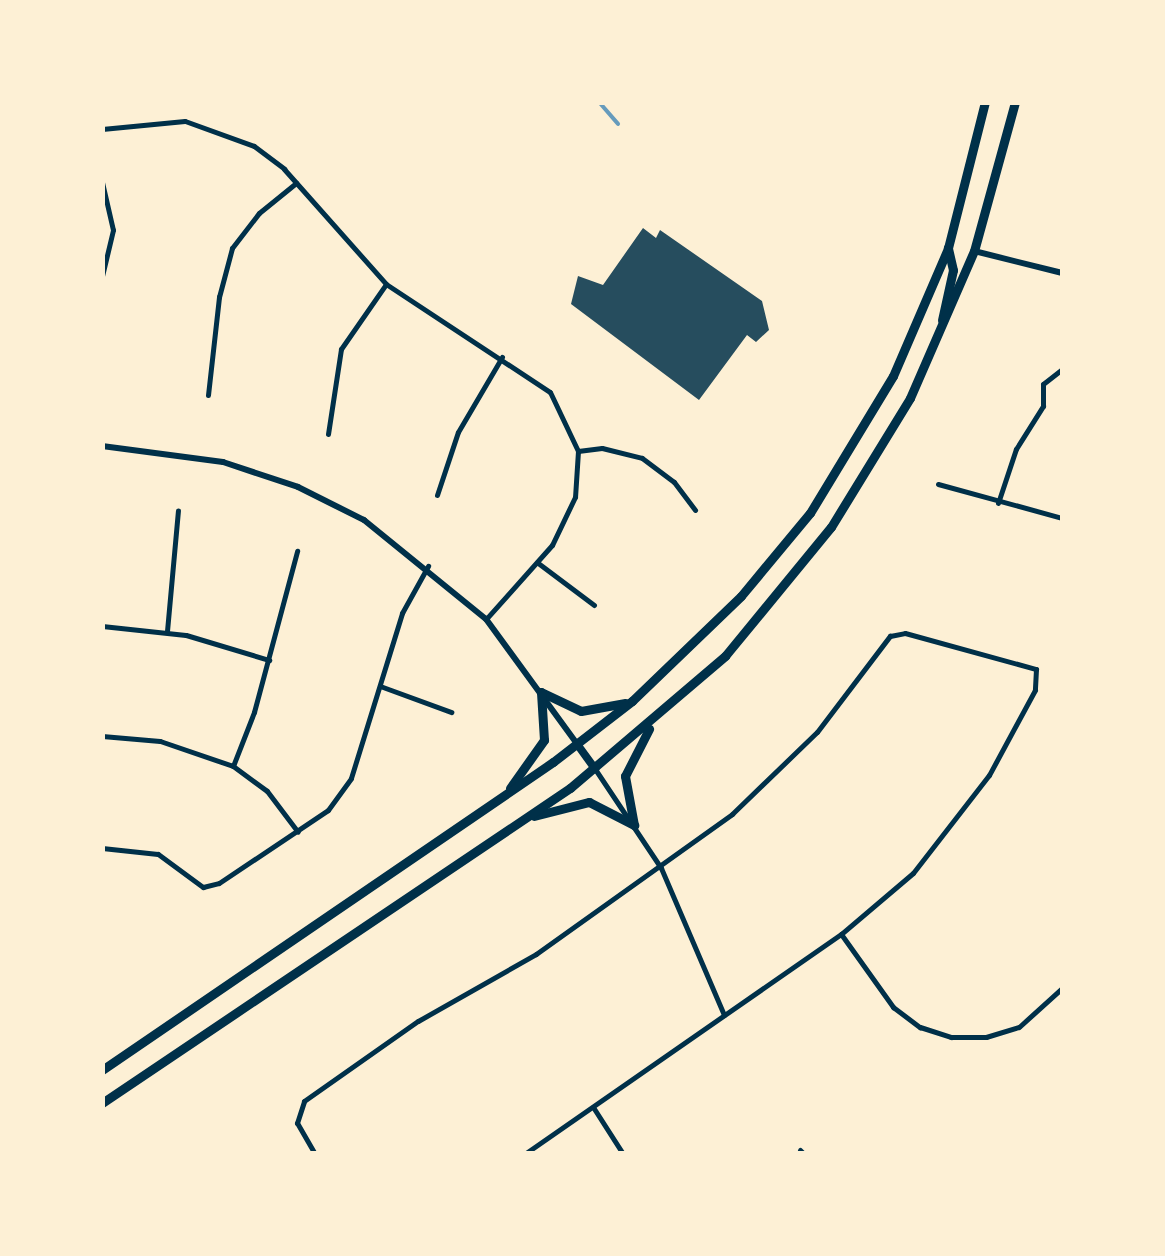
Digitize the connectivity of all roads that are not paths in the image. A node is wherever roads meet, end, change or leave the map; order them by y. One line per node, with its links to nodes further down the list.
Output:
1 (985, 102): 6 (main road)
2 (1015, 102): 7 (main road)
3 (102, 130): 5 (street)
4 (102, 182): 9 (street)
5 (296, 183): 10 (street); 14 (street)
6 (948, 248): 11 (main road); 34 (main road)
7 (974, 251): 8 (street); 11 (main road)
8 (1062, 273)
9 (102, 276)
10 (386, 284): 12 (street); 15 (street)
11 (939, 337): 36 (main road)
12 (502, 357): 17 (street); 19 (street)
13 (1062, 369): 20 (street)
14 (208, 395)
15 (328, 434)
16 (102, 446): 26 (street)
17 (578, 451): 21 (street); 25 (street)
18 (938, 484): 20 (street)
19 (437, 495)
20 (998, 503): 23 (street)
21 (694, 510)
22 (178, 512): 30 (street)
23 (1062, 518)
24 (298, 551): 31 (street)
25 (538, 564): 27 (street); 28 (street)
26 (428, 566): 28 (street); 32 (street)
27 (594, 605)
28 (486, 619): 33 (street)
29 (102, 626): 30 (street)
30 (167, 631): 31 (street)
31 (269, 660): 39 (street)
32 (380, 686): 35 (street); 44 (street)
33 (541, 692): 34 (main road); 38 (street); 41 (main road)
34 (632, 701): 38 (main road)
35 (451, 712)
36 (652, 724): 40 (main road); 43 (main road)
37 (102, 736): 39 (street)
38 (577, 744): 40 (main road); 41 (main road)
39 (232, 766): 44 (street)
40 (595, 770): 42 (main road); 43 (street)
41 (505, 794): 50 (main road)
42 (523, 819): 43 (main road); 51 (main road)
43 (634, 825): 46 (street)
44 (298, 832): 45 (street)
45 (102, 848)
46 (661, 868): 47 (street); 49 (street); 53 (street)
47 (840, 934): 48 (street); 49 (street)
48 (1062, 988)
49 (724, 1015): 52 (street)
50 (102, 1070)
51 (102, 1104)
52 (592, 1107): 54 (street); 55 (street)
53 (315, 1154)
54 (525, 1154)
55 (623, 1154)

